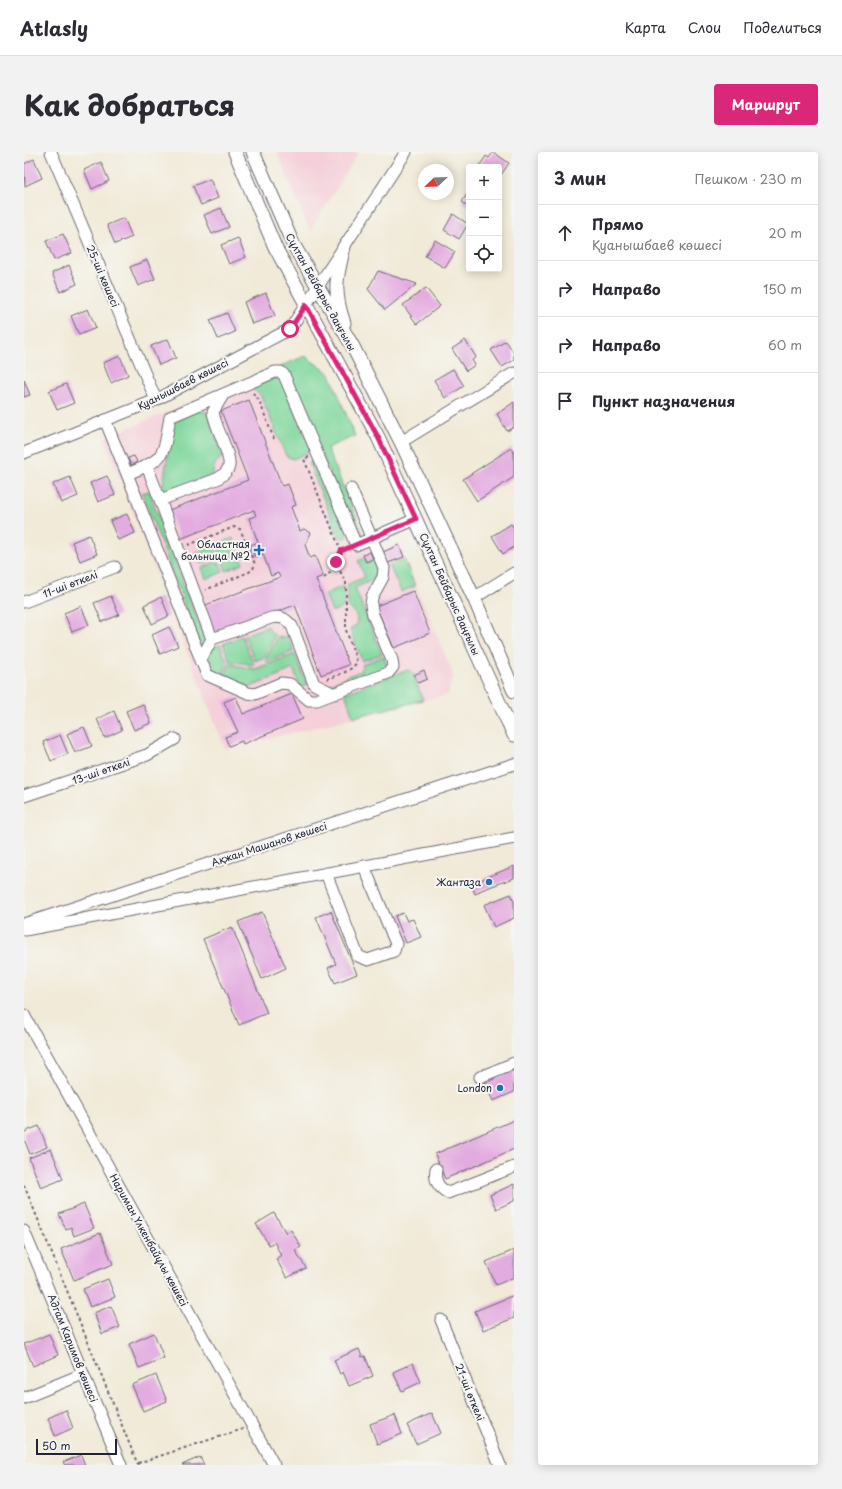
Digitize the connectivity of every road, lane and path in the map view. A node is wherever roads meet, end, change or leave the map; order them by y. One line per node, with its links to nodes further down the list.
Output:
1 (51, 152): 12 (street, 25-ші көшесі)
2 (235, 152): 7 (main road, Сұлтан Бейбарыс даңғылы)
3 (253, 152): 6 (main road, Сұлтан Бейбарыс даңғылы)
4 (406, 152): 5 (street, Қуанышбаев көшесі)
5 (344, 247): 6 (street, Қуанышбаев көшесі); 8 (main road)
6 (318, 289): 7 (street, Қуанышбаев көшесі); 8 (main road, Сұлтан Бейбарыс даңғылы)
7 (306, 305): 12 (street, Қуанышбаев көшесі); 22 (main road, Сұлтан Бейбарыс даңғылы)
8 (352, 345): 15 (main road, Сұлтан Бейбарыс даңғылы)
9 (514, 373): 15 (street)
10 (234, 390): 11 (street); 14 (path); 17 (street)
11 (224, 394): 18 (street); 21 (street)
12 (156, 400): 13 (street, Қуанышбаев көшесі)
13 (105, 420): 16 (street, Қуанышбаев көшесі); 19 (street)
14 (275, 442)
15 (401, 442): 32 (main road, Сұлтан Бейбарыс даңғылы)
16 (24, 453)
17 (317, 453): 24 (street); 26 (path)
18 (147, 466): 19 (street); 21 (street)
19 (127, 474): 35 (street)
20 (351, 489): 23 (street)
21 (160, 500): 25 (street)
22 (416, 519): 23 (street); 39 (main road, Сұлтан Бейбарыс даңғылы)
23 (372, 539): 24 (street); 38 (street)
24 (356, 545): 26 (path)
25 (178, 548): 31 (street); 31 (path)
26 (341, 551): 27 (path)
27 (336, 563): 30 (path); 36 (path)
28 (115, 567): 33 (street, 11-ші өткелі)
29 (514, 573): 32 (street)
30 (324, 578)
31 (195, 594): 34 (street)
32 (474, 598): 37 (main road, Сұлтан Бейбарыс даңғылы)
33 (24, 602)
34 (212, 639): 35 (street); 36 (street)
35 (200, 661): 38 (street)
36 (314, 684): 38 (street)
37 (514, 691)
38 (334, 694)
39 (514, 735)
40 (175, 739): 42 (street, 13-ші өткелі)
41 (514, 764): 46 (street, Ақжан Машанов көшесі)
42 (24, 796)
43 (514, 839): 44 (street)
44 (364, 866): 45 (street); 45 (street)
45 (326, 873): 47 (street)
46 (24, 924)
47 (24, 930)
48 (24, 1015): 59 (street, Нариман Үлкенбайұлы көшесі)
49 (514, 1063): 50 (street)
50 (480, 1077)
51 (514, 1167): 52 (street)
52 (436, 1169)
53 (24, 1185): 60 (path)
54 (24, 1231): 55 (street, Адгам Каримов көшесі)
55 (26, 1242): 57 (street, Адгам Каримов көшесі)
56 (441, 1320): 63 (street, 21-ші өткелі)
57 (83, 1374): 58 (street); 61 (street, Адгам Каримов көшесі)
58 (24, 1398)
59 (253, 1426): 60 (path); 62 (street, Нариман Үлкенбайұлы көшесі)
60 (138, 1464)
61 (121, 1465)
62 (274, 1465)
63 (500, 1465)

